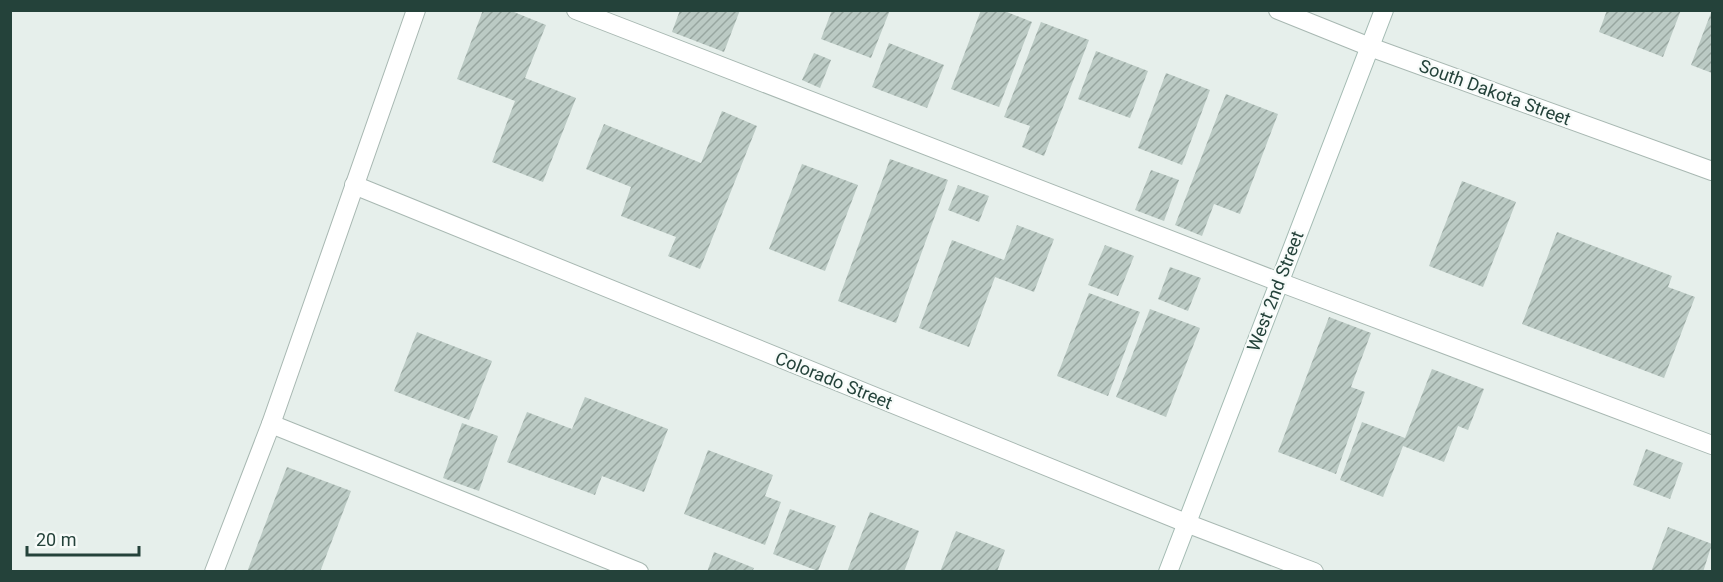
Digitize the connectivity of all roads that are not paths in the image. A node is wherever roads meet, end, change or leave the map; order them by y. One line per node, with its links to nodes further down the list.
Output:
1 (416, 10): 7 (street)
2 (576, 10): 8 (street)
3 (1278, 10): 5 (street, South Dakota Street)
4 (1384, 10): 5 (street, West 2nd Street)
5 (1370, 46): 6 (street, South Dakota Street); 8 (street, West 2nd Street)
6 (1713, 171)
7 (354, 185): 9 (street); 11 (street, Colorado Street)
8 (1279, 282): 10 (street); 11 (street, West 2nd Street)
9 (271, 424): 12 (street); 13 (street)
10 (1713, 445)
11 (1186, 522): 14 (street, West 2nd Street); 15 (street, Colorado Street)
12 (214, 572)
13 (639, 572)
14 (1167, 572)
15 (1314, 572)

